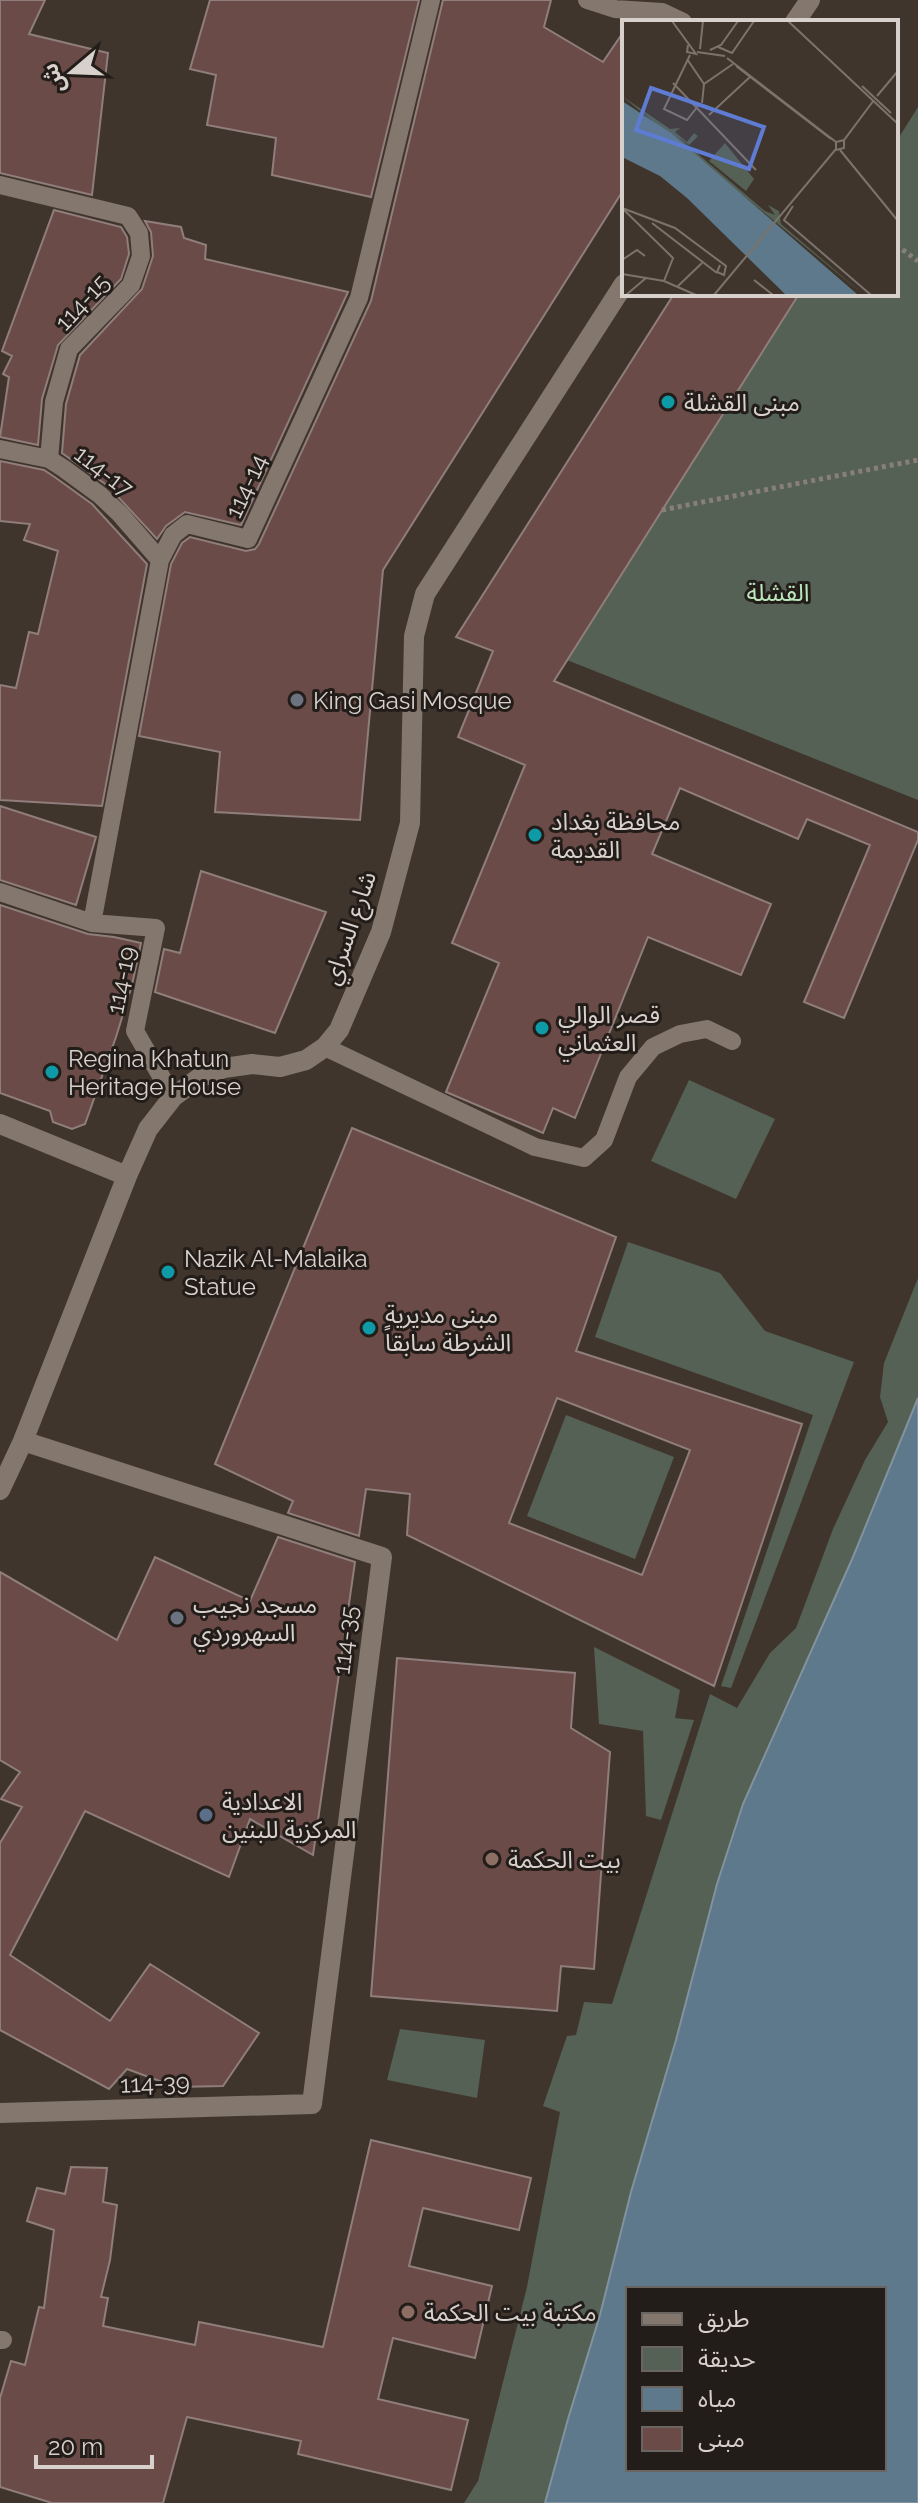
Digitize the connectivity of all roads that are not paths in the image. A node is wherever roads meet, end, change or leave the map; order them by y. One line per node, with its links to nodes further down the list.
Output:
1 (431, 0): 10 (lane, 114-14)
2 (587, 0): 4 (lane)
3 (810, 0): 5 (street)
4 (679, 20)
5 (796, 20)
6 (0, 185): 9 (lane, 114-15)
7 (622, 287): 14 (street, شارع السراي)
8 (0, 449): 9 (lane, 114-17)
9 (49, 459): 10 (lane, 114-17)
10 (160, 560): 12 (lane, 114-14)
11 (0, 892): 12 (lane, 114-19)
12 (92, 923): 15 (lane, 114-19)
13 (732, 1041): 14 (lane)
14 (325, 1047): 15 (street)
15 (173, 1097): 17 (street)
16 (0, 1124): 17 (street)
17 (127, 1176): 18 (street)
18 (23, 1441): 19 (street); 20 (street, 114-35)
19 (0, 1490)
20 (312, 2104): 21 (street, 114-39)
21 (0, 2113)

